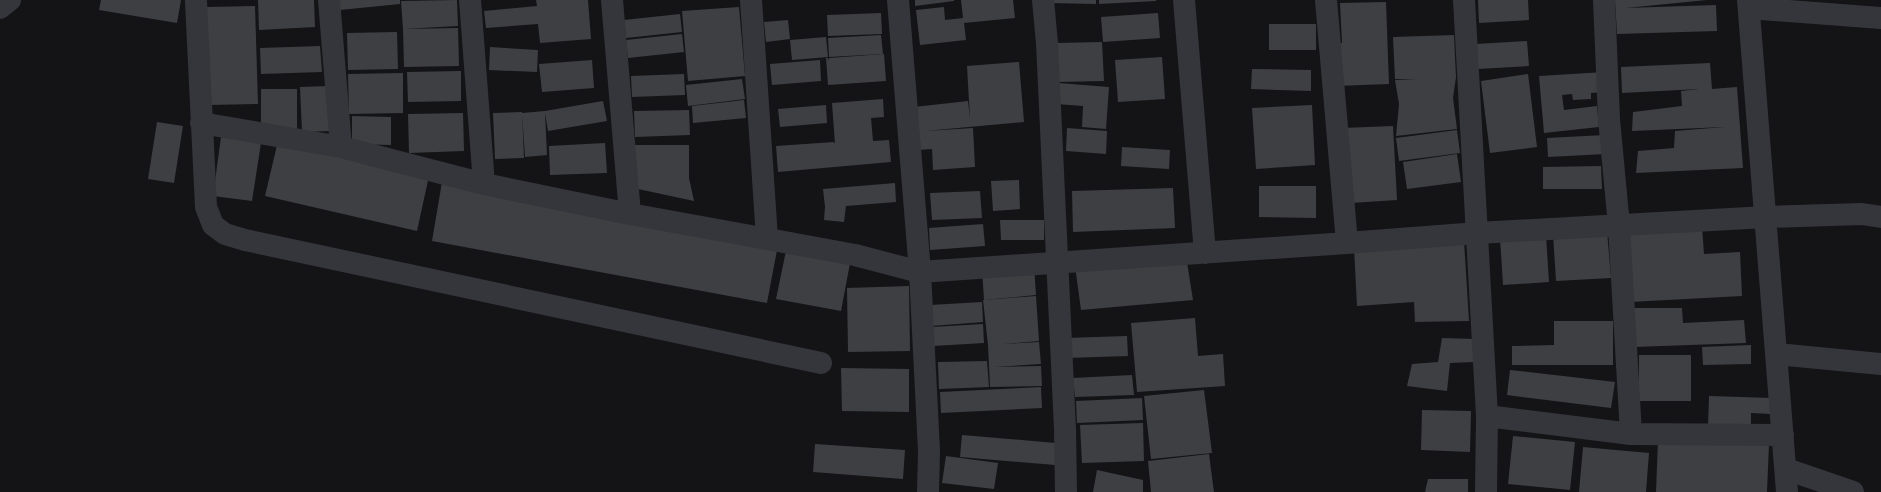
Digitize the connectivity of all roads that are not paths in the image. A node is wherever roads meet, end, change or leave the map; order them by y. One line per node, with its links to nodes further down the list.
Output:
1 (10, 0): 14 (street)
2 (329, 0): 17 (street)
3 (470, 0): 18 (street)
4 (612, 0): 19 (street)
5 (751, 0): 24 (street)
6 (898, 0): 28 (street)
7 (1043, 0): 27 (street)
8 (1184, 0): 26 (street)
9 (1326, 0): 25 (street)
10 (1464, 0): 23 (street)
11 (1604, 0): 22 (street)
12 (196, 2): 16 (street)
13 (1749, 4): 15 (street); 20 (street)
14 (0, 8)
15 (1881, 18)
16 (201, 123): 17 (street); 30 (street)
17 (341, 148): 18 (street)
18 (484, 184): 19 (street)
19 (630, 214): 24 (street)
20 (1766, 217): 21 (street); 22 (street); 29 (street)
21 (1881, 217)
22 (1619, 226): 23 (street); 33 (street)
23 (1478, 233): 25 (street); 32 (street)
24 (767, 238): 28 (street)
25 (1347, 244): 26 (street)
26 (1205, 253): 27 (street)
27 (1056, 262): 28 (street); 37 (street)
28 (920, 272): 36 (street)
29 (1777, 354): 31 (street); 34 (street)
30 (821, 362)
31 (1881, 364)
32 (1487, 416): 33 (street); 38 (street)
33 (1631, 434): 34 (street)
34 (1783, 435): 35 (street)
35 (1786, 469): 39 (street); 40 (street)
36 (928, 492)
37 (1066, 492)
38 (1486, 492)
39 (1787, 492)
40 (1853, 492)

